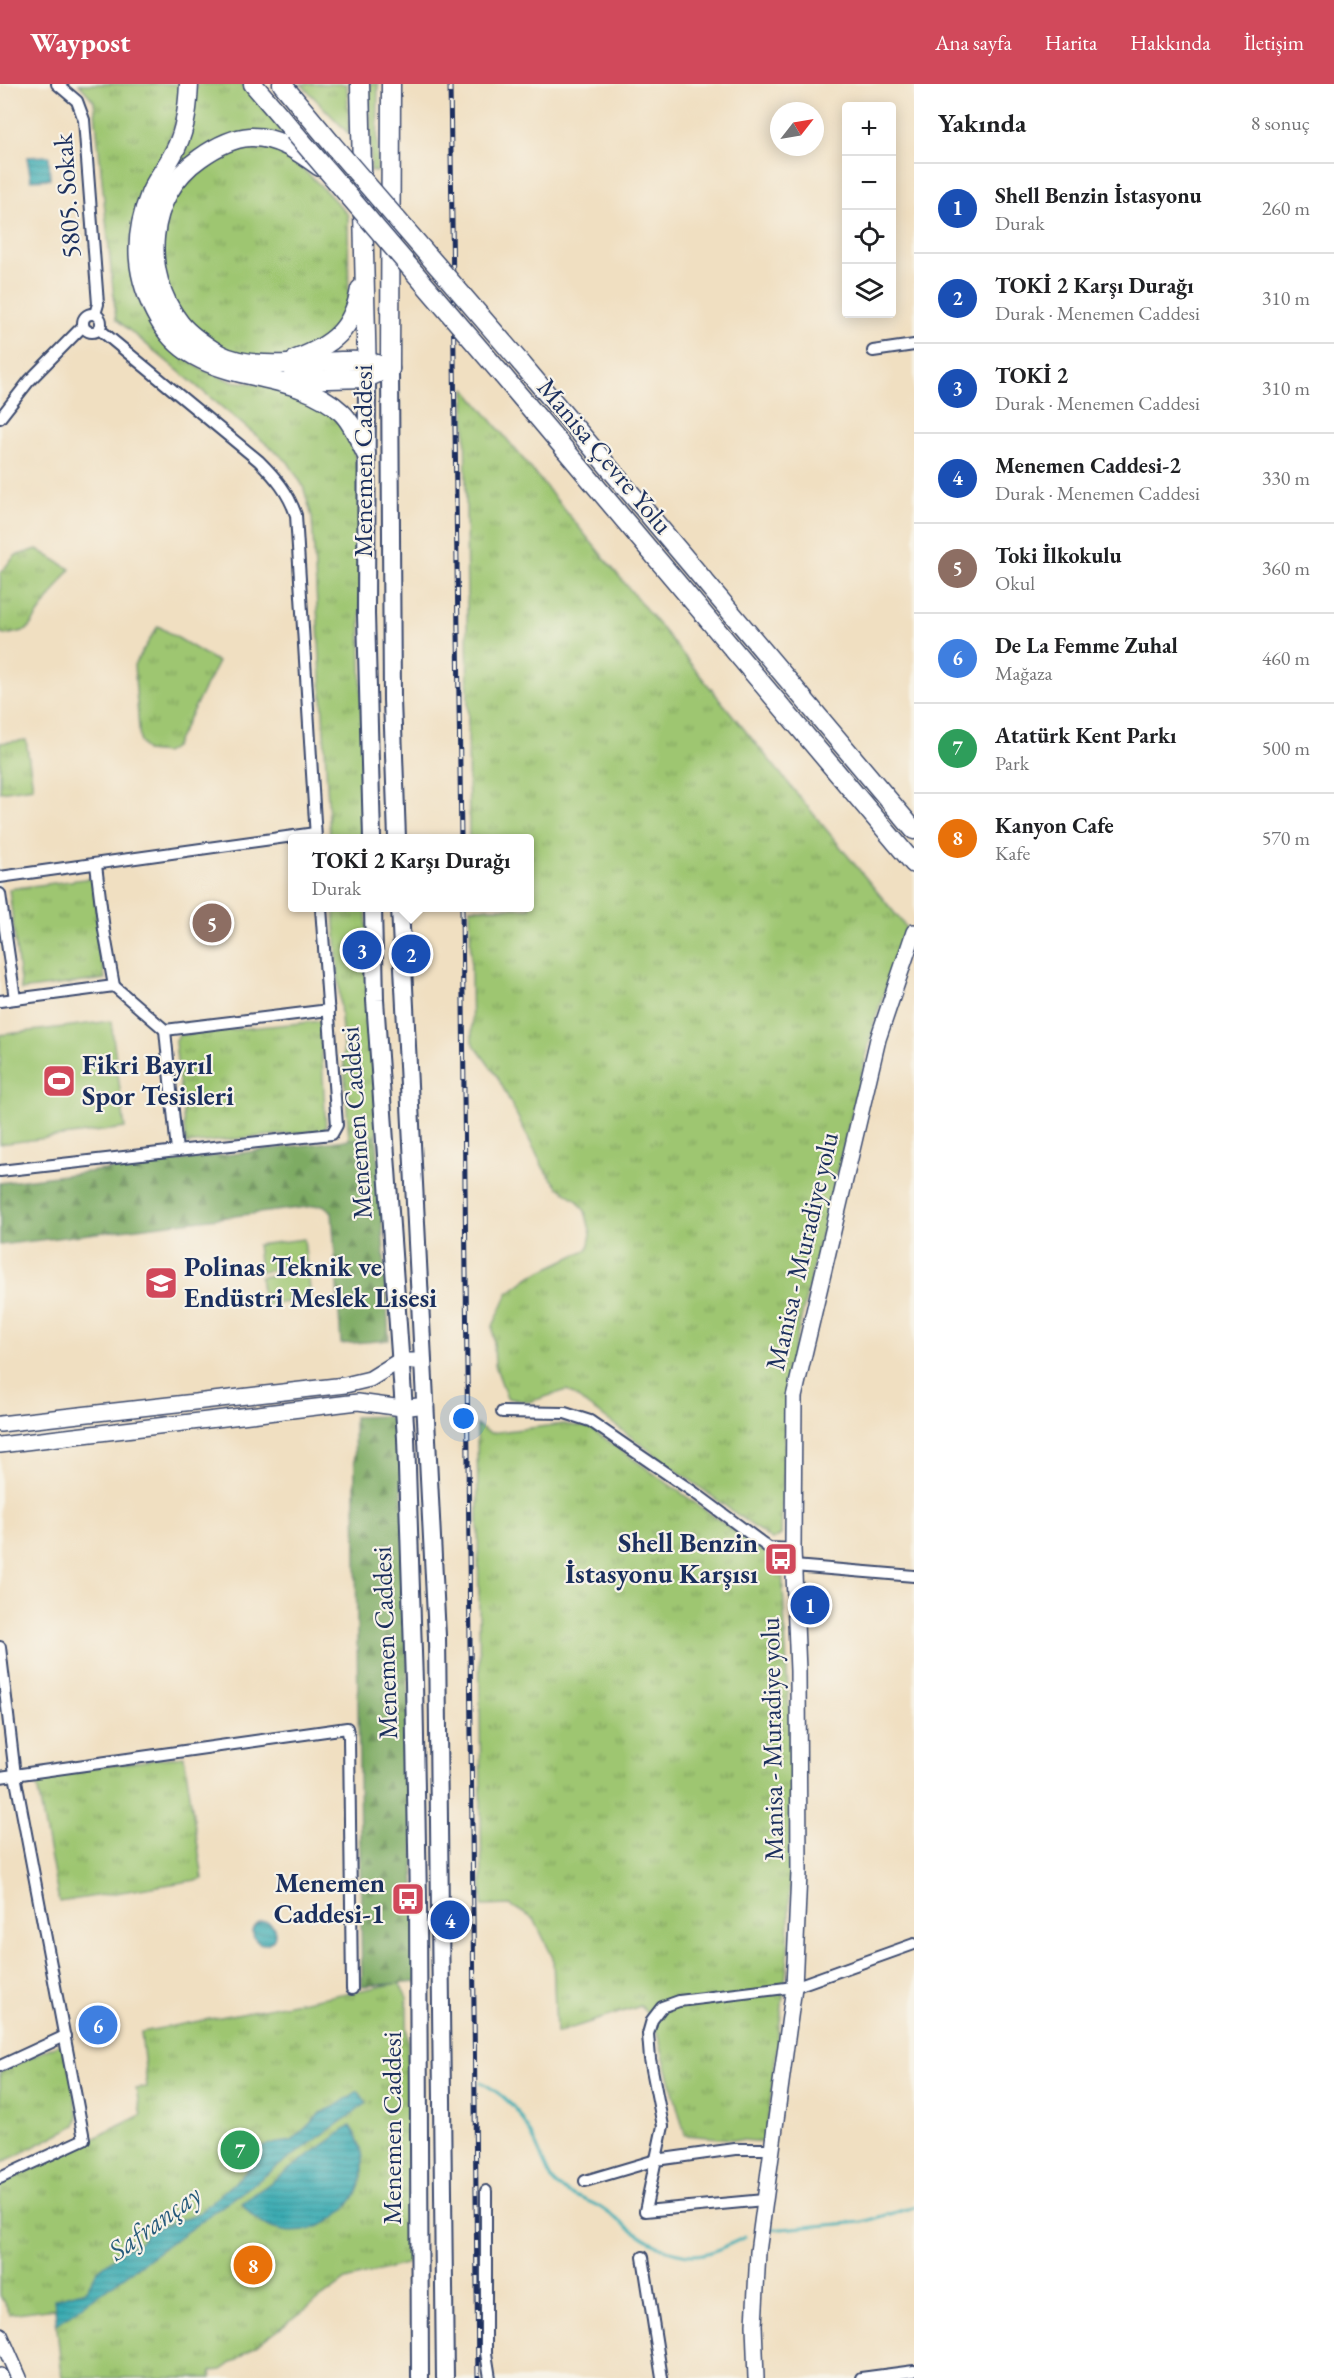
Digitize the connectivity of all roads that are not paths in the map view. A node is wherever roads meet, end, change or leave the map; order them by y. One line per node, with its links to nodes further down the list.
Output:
1 (57, 84): 9 (street, 5805. Sokak)
2 (189, 84): 17 (highway)
3 (253, 84): 7 (highway, Manisa Çevre Yolu, bridge)
4 (282, 84): 20 (highway, Manisa Çevre Yolu, bridge)
5 (360, 84): 8 (highway, Menemen Caddesi)
6 (390, 84): 15 (highway, Menemen Caddesi)
7 (336, 179): 14 (highway); 25 (highway, Manisa Çevre Yolu, bridge)
8 (365, 257): 14 (highway); 16 (highway, Menemen Caddesi)
9 (95, 314): 10 (street); 11 (street)
10 (83, 326): 11 (street); 18 (street)
11 (99, 329): 21 (street)
12 (914, 345): 13 (street)
13 (873, 351)
14 (286, 362): 16 (highway)
15 (390, 369): 16 (highway); 23 (main road, Menemen Caddesi)
16 (367, 370): 17 (highway); 19 (main road, Menemen Caddesi)
17 (279, 382): 19 (highway)
18 (0, 418)
19 (366, 454): 22 (main road, Menemen Caddesi)
20 (914, 830)
21 (315, 834)
22 (372, 834)
23 (397, 834)
24 (288, 840): 26 (street)
25 (914, 864)
26 (96, 865): 27 (street); 33 (street)
27 (0, 877)
28 (0, 894): 34 (street)
29 (321, 912): 36 (street)
30 (373, 912): 41 (main road, Menemen Caddesi)
31 (400, 912): 40 (main road, Menemen Caddesi)
32 (914, 932): 47 (main road, Manisa - Muradiye yolu)
33 (114, 986): 34 (street); 37 (street)
34 (15, 999): 35 (street)
35 (0, 1001)
36 (329, 1010): 37 (street); 38 (street)
37 (165, 1030): 38 (street)
38 (177, 1151): 39 (street)
39 (0, 1171)
40 (423, 1361): 41 (main road); 42 (main road, Menemen Caddesi)
41 (399, 1362): 43 (main road, Menemen Caddesi); 45 (main road)
42 (426, 1405): 43 (main road); 70 (main road, Menemen Caddesi)
43 (402, 1408): 46 (main road); 69 (main road, Menemen Caddesi)
44 (502, 1412): 47 (street)
45 (0, 1424)
46 (0, 1445)
47 (793, 1549): 48 (main road, Manisa - Muradiye yolu)
48 (794, 1566): 49 (street); 54 (main road, Manisa - Muradiye yolu)
49 (914, 1576)
50 (0, 1647): 51 (street)
51 (15, 1775): 52 (street); 55 (street); 56 (street)
52 (0, 1777)
53 (914, 1944): 54 (street)
54 (794, 1987): 58 (main road, Manisa - Muradiye yolu); 59 (street)
55 (352, 1989)
56 (65, 2037): 57 (street); 60 (street)
57 (0, 2066)
58 (771, 2149): 59 (street); 63 (main road, Manisa - Muradiye yolu)
59 (656, 2160): 61 (street); 63 (street)
60 (0, 2178)
61 (585, 2181)
62 (486, 2191): 71 (street)
63 (764, 2200): 73 (main road, Manisa - Muradiye yolu)
64 (643, 2257): 72 (street)
65 (1, 2339): 68 (main road)
66 (914, 2371): 67 (street)
67 (875, 2377): 74 (street)
68 (19, 2378)
69 (420, 2378)
70 (445, 2378)
71 (490, 2378)
72 (662, 2378)
73 (756, 2378)
74 (861, 2378)

